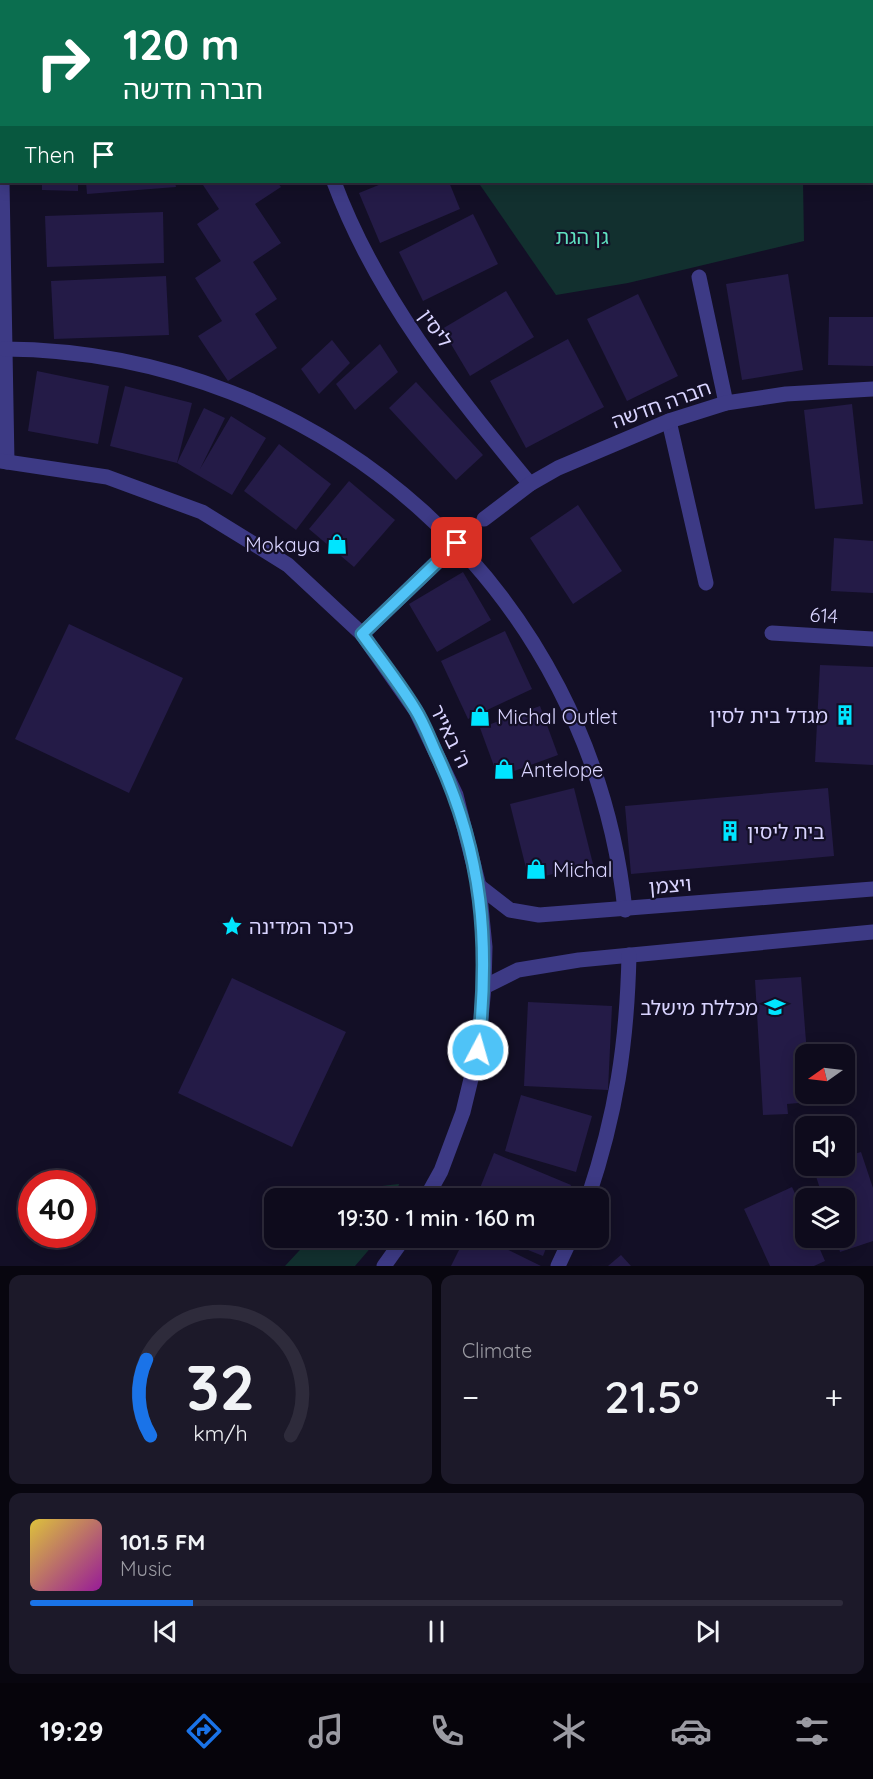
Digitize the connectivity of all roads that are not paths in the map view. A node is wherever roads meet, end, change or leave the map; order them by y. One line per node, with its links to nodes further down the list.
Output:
1 (2, 183): 4 (street)
2 (334, 183): 9 (street, ליסין)
3 (699, 278): 6 (street)
4 (4, 349): 8 (street); 11 (street)
5 (873, 389): 6 (street, חברה חדשה)
6 (726, 403): 7 (street, חברה חדשה)
7 (669, 421): 9 (street, חברה חדשה); 12 (street)
8 (4, 462): 14 (street, ה' באייר)
9 (530, 484): 10 (street, חברה חדשה)
10 (484, 519)
11 (457, 543): 14 (street); 18 (street)
12 (706, 583)
13 (772, 633): 15 (street, 614)
14 (362, 634): 16 (street, ה' באייר)
15 (873, 639)
16 (479, 886): 18 (street, ויצמן); 21 (street, ה' באייר)
17 (873, 889): 18 (street, ויצמן)
18 (625, 910)
19 (873, 932): 20 (street)
20 (629, 956): 21 (street); 23 (street)
21 (484, 987): 22 (street, ה' באייר)
22 (432, 1188)
23 (591, 1188)
24 (397, 1248): 26 (street)
25 (566, 1248): 27 (street)
26 (384, 1266)
27 (558, 1266)

